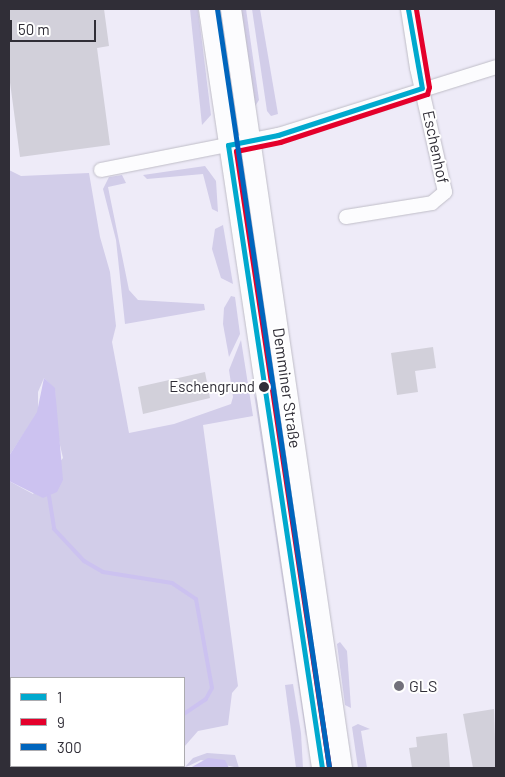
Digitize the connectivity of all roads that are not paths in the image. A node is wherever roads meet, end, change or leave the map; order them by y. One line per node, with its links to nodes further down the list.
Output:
1 (208, 9): 7 (main road, Demminer Straße)
2 (231, 9): 6 (main road, Demminer Straße)
3 (408, 9): 5 (street, Eschenhof)
4 (496, 67): 5 (street)
5 (422, 88): 6 (street); 9 (street, Eschenhof)
6 (250, 141): 7 (street); 11 (main road, Demminer Straße)
7 (228, 145): 8 (street); 10 (main road, Demminer Straße)
8 (101, 170)
9 (346, 218)
10 (322, 768)
11 (342, 768)

